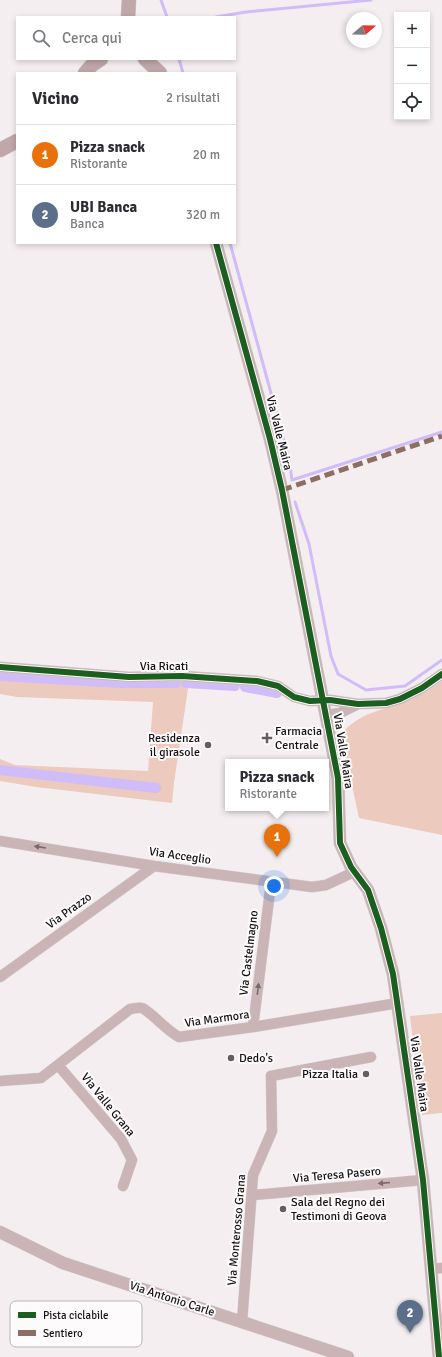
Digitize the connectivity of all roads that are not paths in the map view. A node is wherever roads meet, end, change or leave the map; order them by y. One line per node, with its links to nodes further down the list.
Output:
1 (129, 0): 3 (main road)
2 (138, 0): 4 (main road)
3 (128, 16)
4 (137, 16)
5 (147, 60): 6 (main road)
6 (159, 72)
7 (16, 142): 9 (main road)
8 (16, 145): 9 (main road)
9 (0, 150)
10 (216, 244): 13 (street, Via Valle Maira)
11 (0, 666): 13 (street, Via Ricati)
12 (442, 674): 14 (street, Via Ricati)
13 (323, 701): 14 (street, Via Ricati); 15 (street, Via Valle Maira)
14 (358, 704): 15 (street)
15 (326, 715): 18 (street, Via Valle Maira)
16 (0, 841): 17 (street, Via Acceglio, one-way to 16)
17 (154, 866): 19 (street, Via Acceglio); 20 (street, Via Prazzo)
18 (354, 872): 19 (street, Via Acceglio); 21 (street, Via Valle Maira)
19 (271, 882): 22 (street, Via Castelmagno, one-way to 19)
20 (0, 977)
21 (398, 1003): 22 (street, Via Marmora); 26 (street, Via Valle Maira)
22 (253, 1027): 24 (street, Via Marmora)
23 (371, 1057): 28 (street, Via Monterosso Grana)
24 (58, 1065): 25 (street, Via Marmora); 27 (street, Via Valle Grana)
25 (0, 1081)
26 (423, 1180): 28 (street, Via Teresa Pasero, one-way to 28); 30 (street, Via Valle Maira)
27 (123, 1186)
28 (253, 1195): 31 (street, Via Monterosso Grana)
29 (0, 1232): 31 (street, Via Antonio Carle)
30 (437, 1269): 33 (street, Via Valle Maira)
31 (242, 1322): 32 (street, Via Antonio Carle)
32 (348, 1357)
33 (440, 1357)

